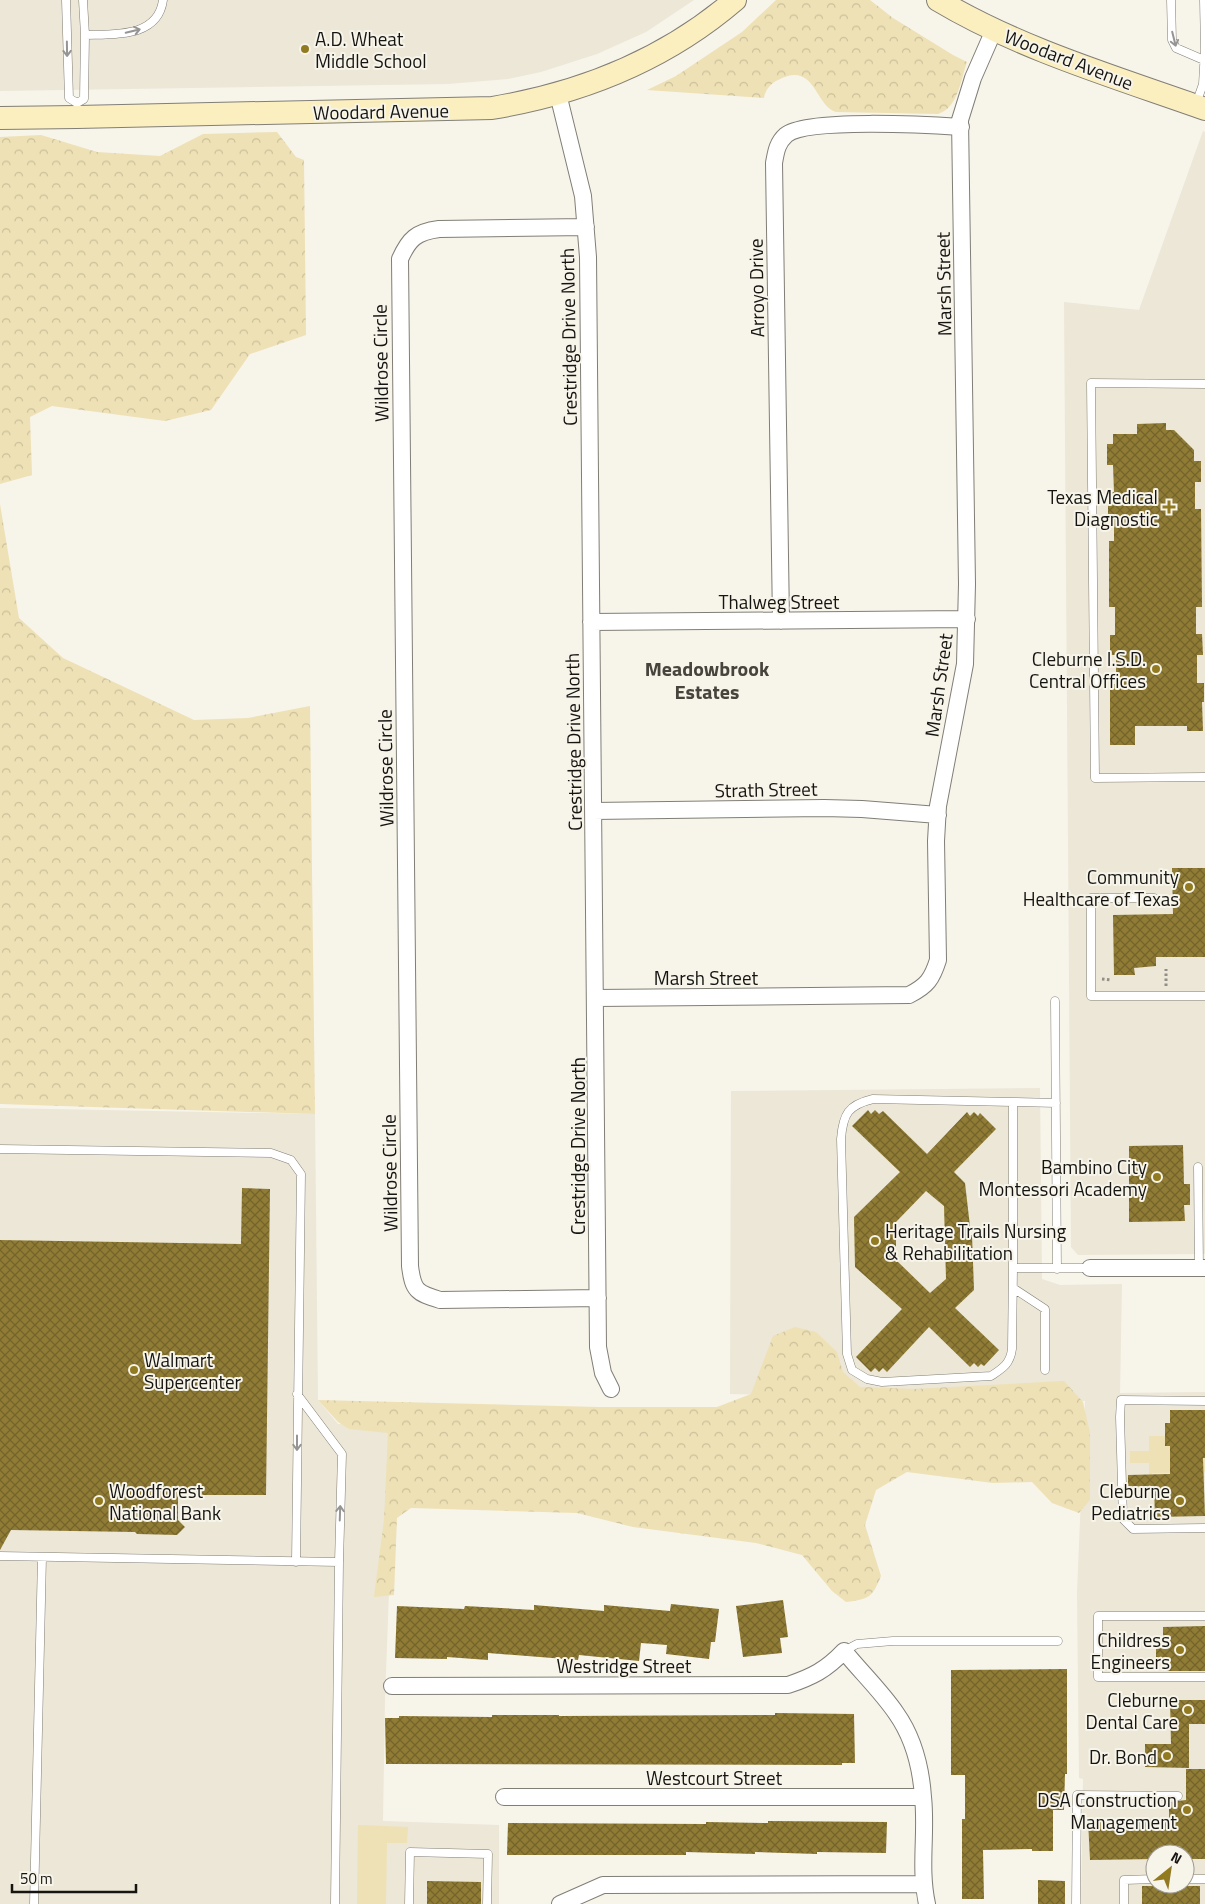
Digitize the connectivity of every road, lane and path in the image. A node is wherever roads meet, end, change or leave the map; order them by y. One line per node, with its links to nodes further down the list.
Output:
1 (66, 0): 13 (lane, one-way to 13)
2 (83, 0): 9 (lane)
3 (164, 0): 9 (lane, one-way to 3)
4 (735, 0): 11 (street, Woodard Avenue)
5 (938, 0): 8 (street, Woodard Avenue)
6 (1171, 0): 10 (lane, one-way to 10)
7 (1204, 0): 10 (lane)
8 (994, 30): 12 (street, Woodard Avenue); 15 (street, Marsh Street)
9 (85, 35): 13 (lane)
10 (1204, 60): 12 (lane)
11 (558, 94): 13 (street, Woodard Avenue); 16 (street, Crestridge Drive North)
12 (1200, 107)
13 (77, 110): 14 (street, Woodard Avenue)
14 (0, 118)
15 (961, 127): 18 (street, Marsh Street); 19 (street, Arroyo Drive)
16 (586, 227): 20 (street, Crestridge Drive North); 37 (street, Wildrose Circle)
17 (1205, 384): 21 (lane)
18 (967, 619): 19 (street, Thalweg Street); 23 (street, Marsh Street)
19 (781, 621): 20 (street, Thalweg Street)
20 (592, 622): 22 (street, Crestridge Drive North)
21 (1205, 777)
22 (594, 811): 23 (street, Strath Street); 26 (street, Crestridge Drive North)
23 (938, 815): 26 (street, Marsh Street)
24 (1154, 898): 25 (lane)
25 (1205, 996)
26 (596, 998): 37 (street, Crestridge Drive North)
27 (1055, 1001): 29 (lane)
28 (1013, 1102): 29 (lane); 32 (lane); 36 (lane)
29 (1056, 1103): 35 (lane)
30 (0, 1149): 40 (lane)
31 (1198, 1167): 34 (lane)
32 (1013, 1268): 35 (lane); 36 (lane)
33 (1090, 1268): 34 (street); 35 (lane)
34 (1202, 1268)
35 (1057, 1269)
36 (1013, 1288): 38 (lane)
37 (598, 1298): 39 (street, Crestridge Drive North)
38 (1045, 1370)
39 (611, 1390)
40 (298, 1394): 45 (lane, one-way to 45); 46 (lane, one-way to 40)
41 (1205, 1401): 42 (lane)
42 (1205, 1528)
43 (0, 1556): 44 (lane)
44 (42, 1556): 45 (lane); 57 (lane)
45 (296, 1562): 46 (lane)
46 (340, 1562): 58 (lane)
47 (1205, 1616): 50 (lane)
48 (1058, 1641): 49 (lane)
49 (844, 1651): 51 (street, Westridge Street); 54 (street)
50 (1205, 1677)
51 (392, 1686)
52 (1178, 1796): 63 (lane)
53 (504, 1797): 54 (street, Westcourt Street)
54 (924, 1797): 56 (street)
55 (1145, 1880): 64 (lane)
56 (923, 1884): 61 (street); 62 (street)
57 (34, 1904)
58 (334, 1904)
59 (409, 1904): 60 (lane)
60 (487, 1904)
61 (560, 1904)
62 (927, 1904)
63 (1076, 1904)
64 (1124, 1904)

